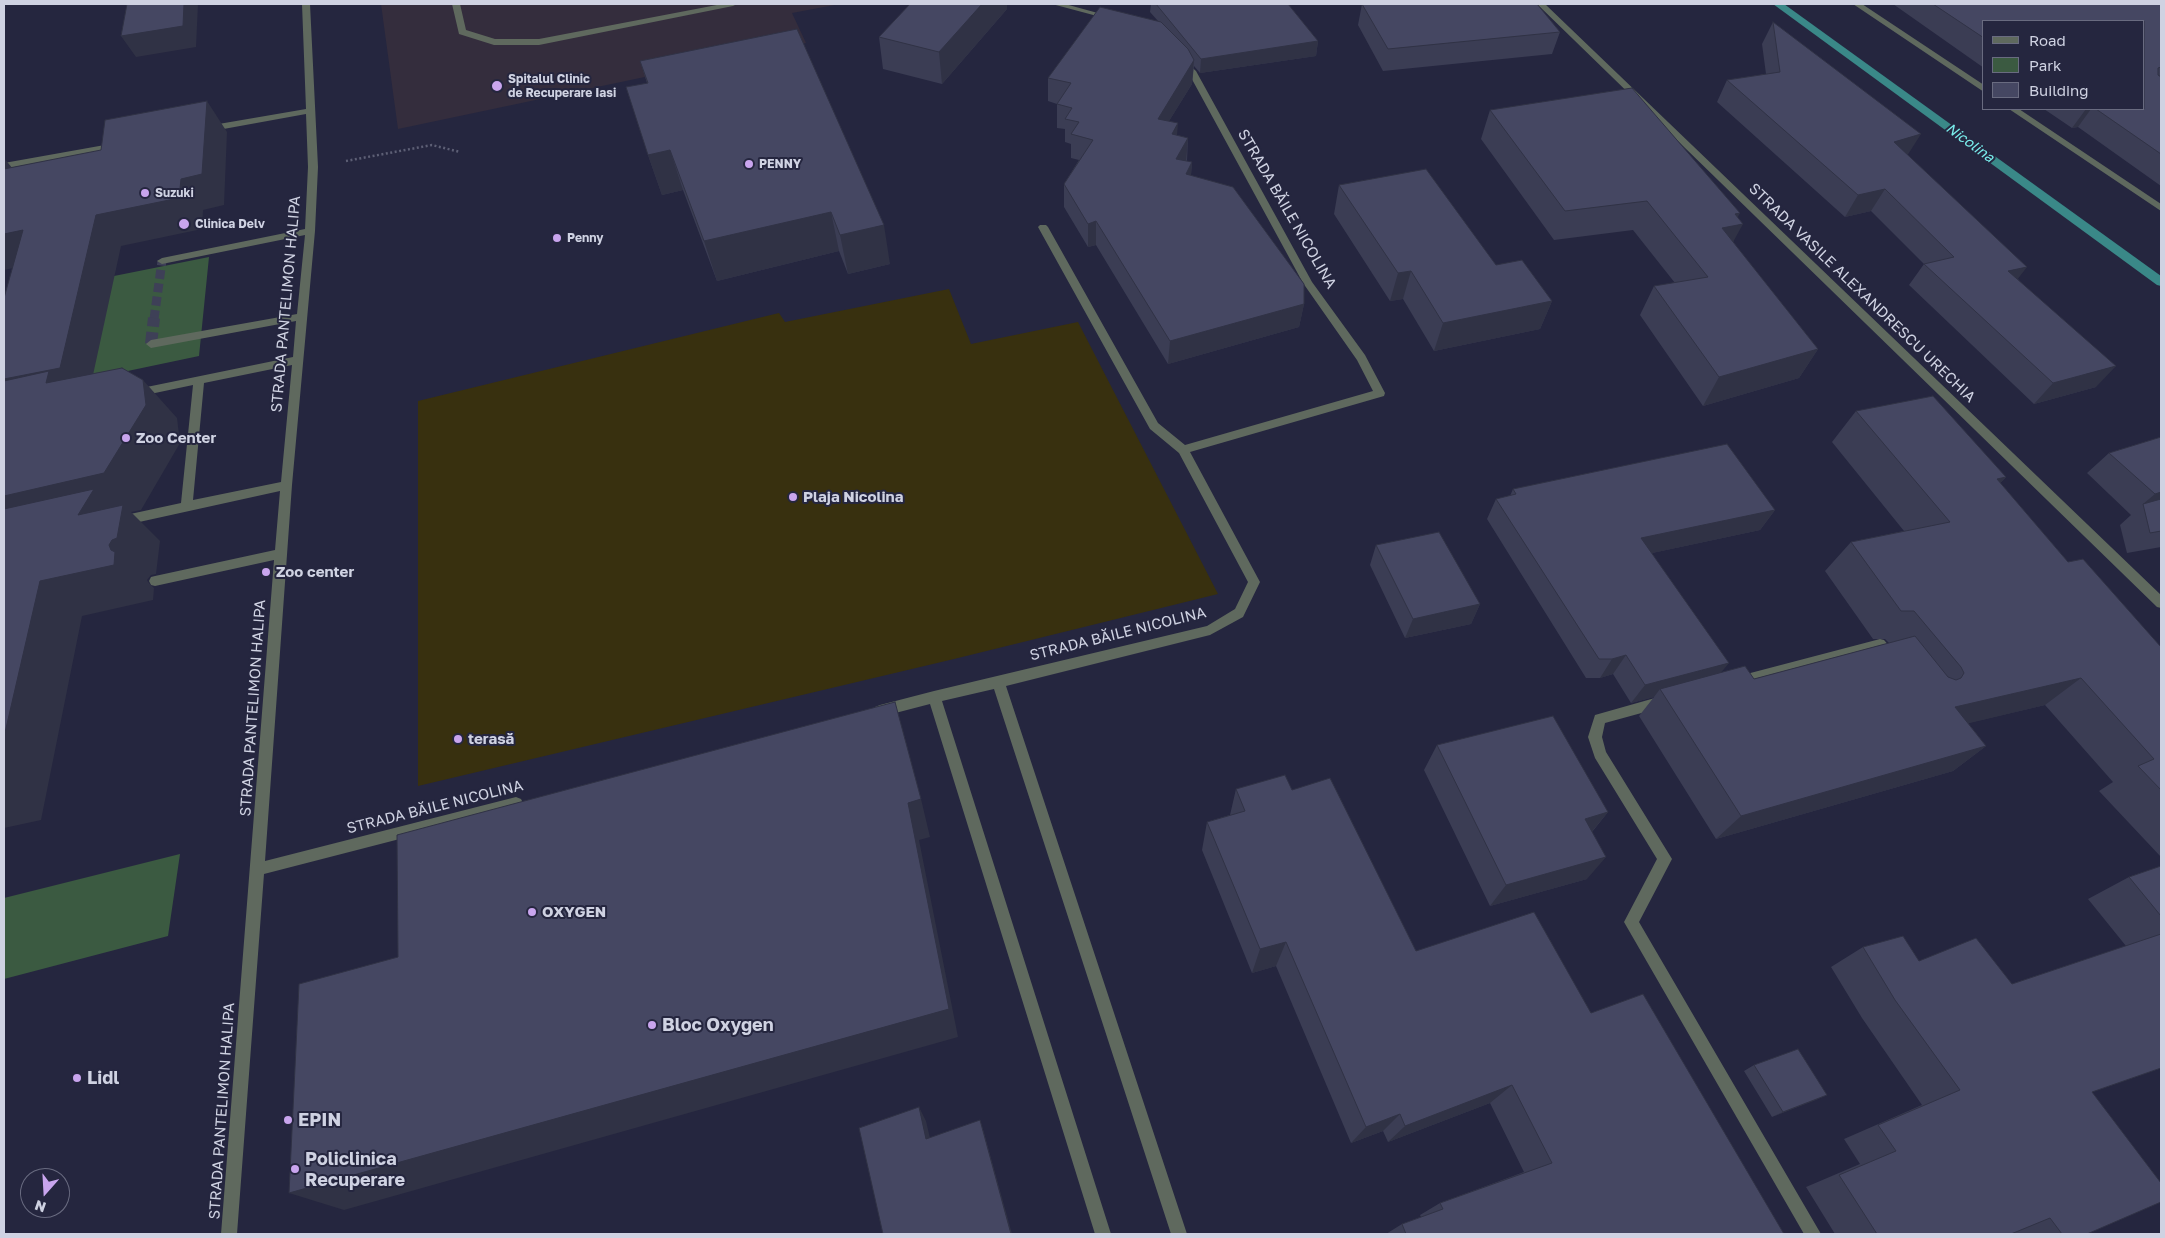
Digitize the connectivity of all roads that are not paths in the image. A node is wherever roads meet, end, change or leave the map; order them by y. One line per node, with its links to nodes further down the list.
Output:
1 (306, 4): 10 (street, STRADA PANTELIMON HALIPA)
2 (456, 4): 3 (street)
3 (733, 4)
4 (1056, 4): 7 (street)
5 (1542, 4): 30 (street, STRADA VASILE ALEXANDRESCU URECHIA)
6 (1858, 4): 9 (street)
7 (1121, 22)
8 (1174, 52): 24 (street, STRADA BĂILE NICOLINA)
9 (1982, 88)
10 (310, 110): 12 (street); 17 (street, STRADA PANTELIMON HALIPA)
11 (2015, 110): 15 (street)
12 (195, 132)
13 (128, 144): 14 (street)
14 (4, 166)
15 (2161, 208)
16 (1043, 226): 24 (street)
17 (310, 231): 18 (street); 19 (street, STRADA PANTELIMON HALIPA)
18 (162, 261)
19 (303, 316): 20 (street); 21 (street, STRADA PANTELIMON HALIPA)
20 (151, 344)
21 (299, 360): 22 (street); 25 (street, STRADA PANTELIMON HALIPA)
22 (198, 380): 23 (street); 26 (street)
23 (121, 396)
24 (1183, 450): 32 (street, STRADA BĂILE NICOLINA)
25 (286, 485): 26 (street); 28 (street, STRADA PANTELIMON HALIPA)
26 (187, 506): 27 (street)
27 (110, 523)
28 (281, 554): 29 (street); 38 (street, STRADA PANTELIMON HALIPA)
29 (155, 581)
30 (2161, 603)
31 (1902, 672): 33 (street)
32 (998, 681): 34 (street, STRADA BĂILE NICOLINA); 41 (street)
33 (1730, 684)
34 (934, 697): 36 (street, STRADA BĂILE NICOLINA); 40 (street)
35 (1674, 699): 42 (street)
36 (866, 714)
37 (528, 800): 38 (street, STRADA BĂILE NICOLINA)
38 (258, 869): 39 (street, STRADA PANTELIMON HALIPA)
39 (229, 1234)
40 (1103, 1234)
41 (1179, 1234)
42 (1814, 1234)

